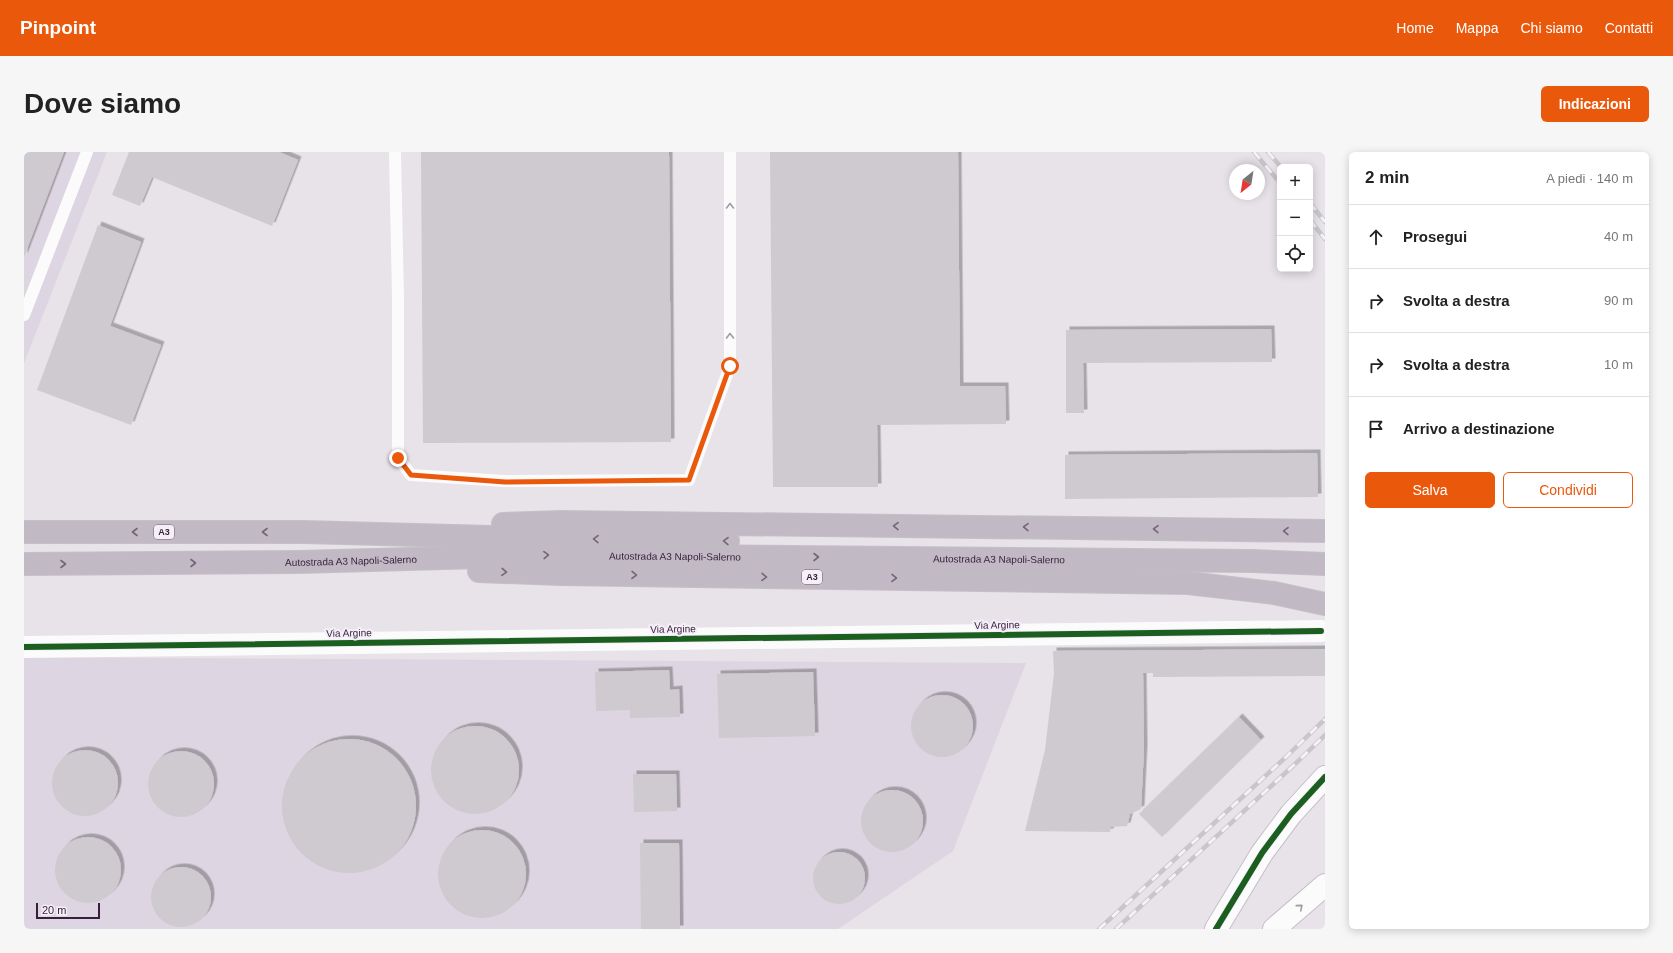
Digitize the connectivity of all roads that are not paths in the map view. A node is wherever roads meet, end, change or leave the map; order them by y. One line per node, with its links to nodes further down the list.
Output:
1 (87, 152): 4 (lane)
2 (395, 152): 3 (lane, one-way to 3)
3 (730, 152)
4 (24, 315)
5 (1325, 531): 7 (highway, A3, one-way to 7)
6 (24, 532): 7 (highway, Autostrada A3 Napoli-Salerno / A3, one-way to 6)
7 (304, 532): 8 (highway, Autostrada A3 Napoli-Salerno / A3, one-way to 7)
8 (1325, 550)
9 (298, 562): 10 (highway, Autostrada A3 Napoli-Salerno / A3, one-way to 9); 11 (highway, Autostrada A3 Napoli-Salerno / A3, one-way to 11); 12 (highway, A3, one-way to 12)
10 (24, 564)
11 (1325, 564)
12 (1325, 604)
13 (1321, 631): 14 (street, Via Argine)
14 (24, 647)
15 (1325, 777): 17 (street)
16 (1325, 885): 18 (street, one-way to 16)
17 (1216, 929)
18 (1274, 929)

